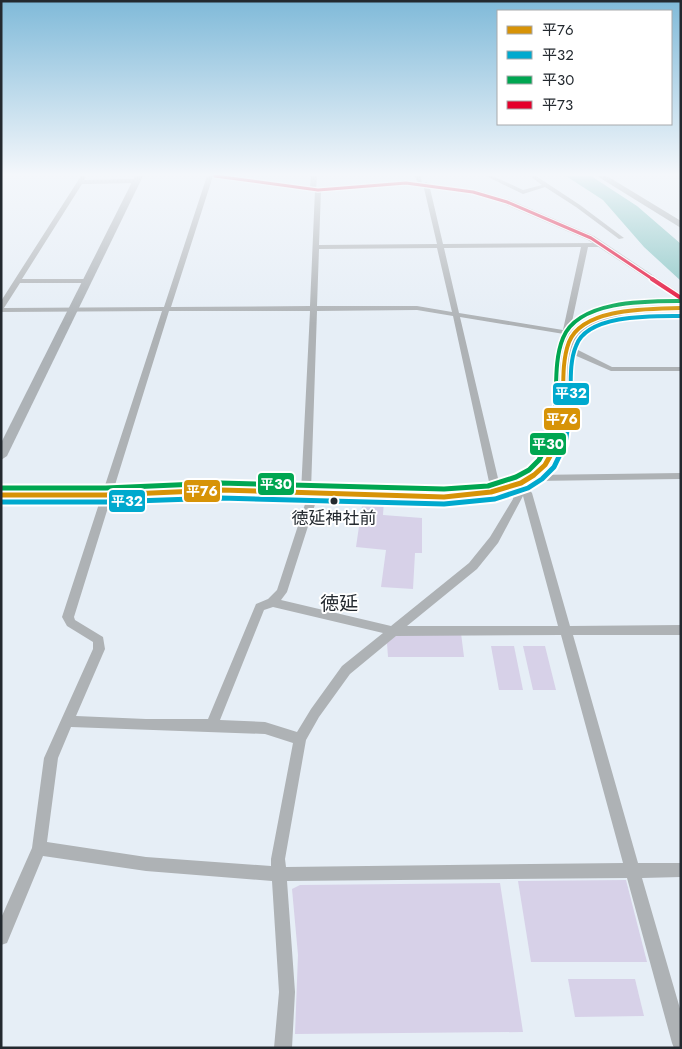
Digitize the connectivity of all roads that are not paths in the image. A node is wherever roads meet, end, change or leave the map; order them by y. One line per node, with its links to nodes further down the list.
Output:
1 (53, 225): 14 (street)
2 (115, 225): 13 (street)
3 (196, 225): 20 (street)
4 (316, 225): 12 (street)
5 (434, 225): 11 (street)
6 (559, 225): 8 (street)
7 (603, 225): 8 (street)
8 (593, 240): 10 (street)
9 (585, 245): 10 (street); 11 (street); 22 (street)
10 (603, 245): 15 (street)
11 (440, 246): 12 (street); 21 (street)
12 (316, 247): 17 (street)
13 (87, 281): 14 (street); 19 (street)
14 (17, 282): 16 (street)
15 (681, 298)
16 (1, 308): 19 (street)
17 (313, 308): 20 (street); 21 (street); 31 (street)
18 (681, 308): 22 (street)
19 (72, 309): 20 (street); 25 (street)
20 (167, 310): 33 (street)
21 (456, 315): 22 (street); 30 (street)
22 (569, 333): 23 (street)
23 (568, 349): 24 (street); 28 (street)
24 (681, 369)
25 (5, 438): 26 (street)
26 (1, 456)
27 (681, 476): 28 (street)
28 (533, 478): 29 (street)
29 (520, 485): 30 (street); 35 (street); 37 (street)
30 (496, 491): 31 (street)
31 (310, 492): 33 (street); 34 (street)
32 (1, 494): 33 (street)
33 (106, 495): 38 (street)
34 (272, 602): 37 (street); 39 (street)
35 (565, 630): 36 (street); 37 (street); 42 (street)
36 (681, 630)
37 (392, 631): 40 (street)
38 (66, 721): 39 (street); 41 (street)
39 (212, 725): 40 (street)
40 (300, 739): 44 (street)
41 (39, 848): 44 (street); 45 (street)
42 (632, 870): 43 (street); 44 (street); 46 (street)
43 (681, 870)
44 (278, 874): 47 (street)
45 (1, 937)
46 (681, 1042)
47 (283, 1048)

